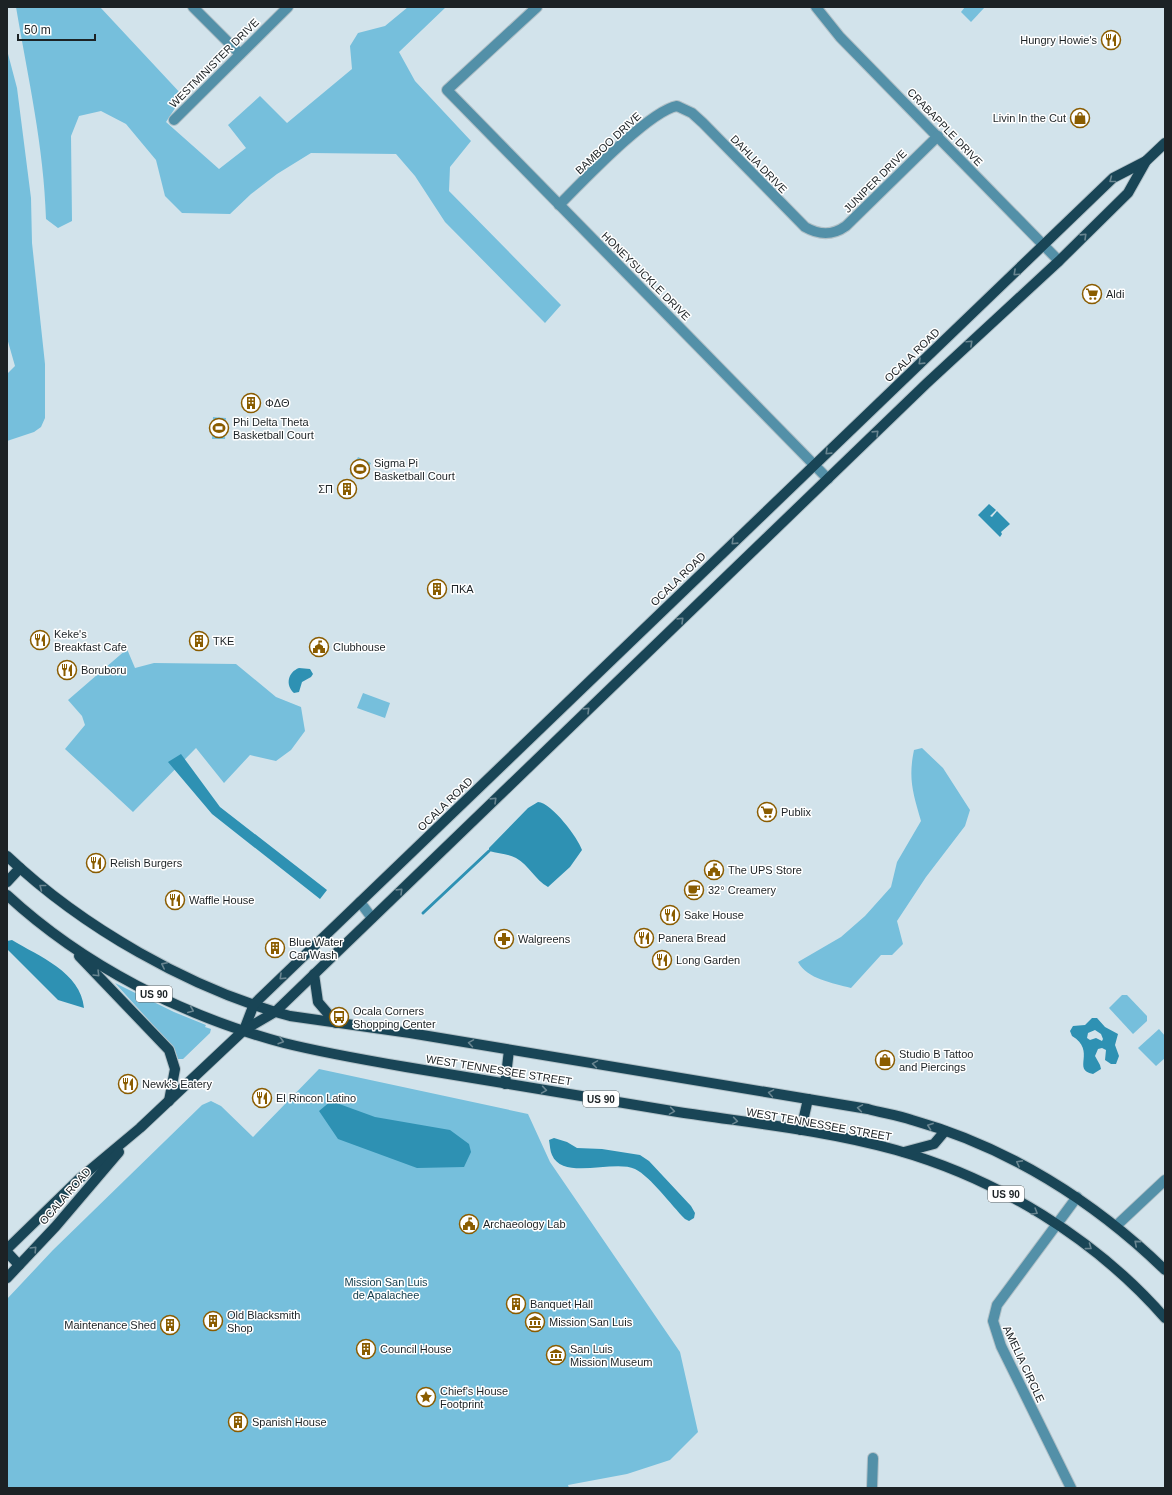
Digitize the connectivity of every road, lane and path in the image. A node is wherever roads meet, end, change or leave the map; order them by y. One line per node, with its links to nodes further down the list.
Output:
1 (193, 7): 5 (street)
2 (288, 7): 5 (street, WESTMINISTER DRIVE)
3 (537, 7): 11 (street, HONEYSUCKLE DRIVE)
4 (816, 7): 8 (street, CRABAPPLE DRIVE)
5 (240, 54): 7 (street, WESTMINISTER DRIVE)
6 (677, 106): 11 (street, BAMBOO DRIVE); 12 (street, DAHLIA DRIVE)
7 (174, 120)
8 (938, 136): 12 (street, JUNIPER DRIVE); 13 (street, CRABAPPLE DRIVE)
9 (1165, 143): 10 (main road, OCALA ROAD)
10 (1146, 161): 13 (main road, OCALA ROAD, one-way to 13); 14 (main road, OCALA ROAD, one-way to 10)
11 (559, 205): 15 (street, HONEYSUCKLE DRIVE)
12 (826, 234)
13 (1044, 246): 14 (street, CRABAPPLE DRIVE); 15 (main road, OCALA ROAD, one-way to 15)
14 (1059, 261): 16 (main road, OCALA ROAD, one-way to 14)
15 (815, 465): 16 (street, HONEYSUCKLE DRIVE); 21 (main road, OCALA ROAD, one-way to 21)
16 (828, 479): 22 (main road, OCALA ROAD, one-way to 16)
17 (7, 856): 18 (main road, WEST TENNESSEE STREET / US 90)
18 (20, 868): 19 (main road); 25 (main road, WEST TENNESSEE STREET / US 90, one-way to 18)
19 (7, 882)
20 (7, 895): 23 (main road, WEST TENNESSEE STREET / US 90)
21 (360, 902): 22 (street); 25 (main road, OCALA ROAD, one-way to 25)
22 (372, 918): 24 (main road, OCALA ROAD)
23 (70, 946): 28 (main road, WEST TENNESSEE STREET / US 90, one-way to 28); 32 (main road, one-way to 32)
24 (314, 974): 26 (main road, OCALA ROAD); 27 (main road)
25 (254, 1004): 26 (main road, WEST TENNESSEE STREET / US 90); 28 (main road, OCALA ROAD)
26 (275, 1012): 27 (main road, WEST TENNESSEE STREET / US 90); 28 (main road, OCALA ROAD)
27 (336, 1023): 29 (main road, WEST TENNESSEE STREET / US 90, one-way to 27)
28 (244, 1030): 30 (main road, WEST TENNESSEE STREET / US 90, one-way to 30); 32 (main road, OCALA ROAD)
29 (509, 1050): 30 (main road); 31 (main road, WEST TENNESSEE STREET / US 90, one-way to 29)
30 (505, 1084): 34 (main road, WEST TENNESSEE STREET / US 90, one-way to 34)
31 (808, 1099): 34 (main road); 35 (main road, WEST TENNESSEE STREET / US 90, one-way to 31)
32 (169, 1101): 33 (main road, OCALA ROAD)
33 (140, 1128): 37 (main road, OCALA ROAD); 39 (main road, OCALA ROAD)
34 (801, 1130): 36 (main road, WEST TENNESSEE STREET / US 90)
35 (945, 1132): 36 (main road); 40 (main road, WEST TENNESSEE STREET / US 90, one-way to 35)
36 (902, 1152): 41 (main road, WEST TENNESSEE STREET / US 90, one-way to 41)
37 (79, 1179): 39 (main road); 43 (main road, OCALA ROAD)
38 (1165, 1180): 42 (street)
39 (87, 1188): 45 (main road, OCALA ROAD, one-way to 39)
40 (1077, 1197): 41 (street, AMELIA CIRCLE); 42 (main road, WEST TENNESSEE STREET / US 90)
41 (1057, 1225): 48 (main road, WEST TENNESSEE STREET / US 90, one-way to 48); 51 (street, AMELIA CIRCLE)
42 (1116, 1226): 46 (main road, WEST TENNESSEE STREET / US 90, one-way to 42)
43 (7, 1249)
44 (7, 1252): 45 (main road)
45 (19, 1265): 47 (main road, OCALA ROAD)
46 (1165, 1270)
47 (7, 1278)
48 (1165, 1318)
49 (873, 1458): 50 (street)
50 (872, 1488)
51 (1071, 1488)

